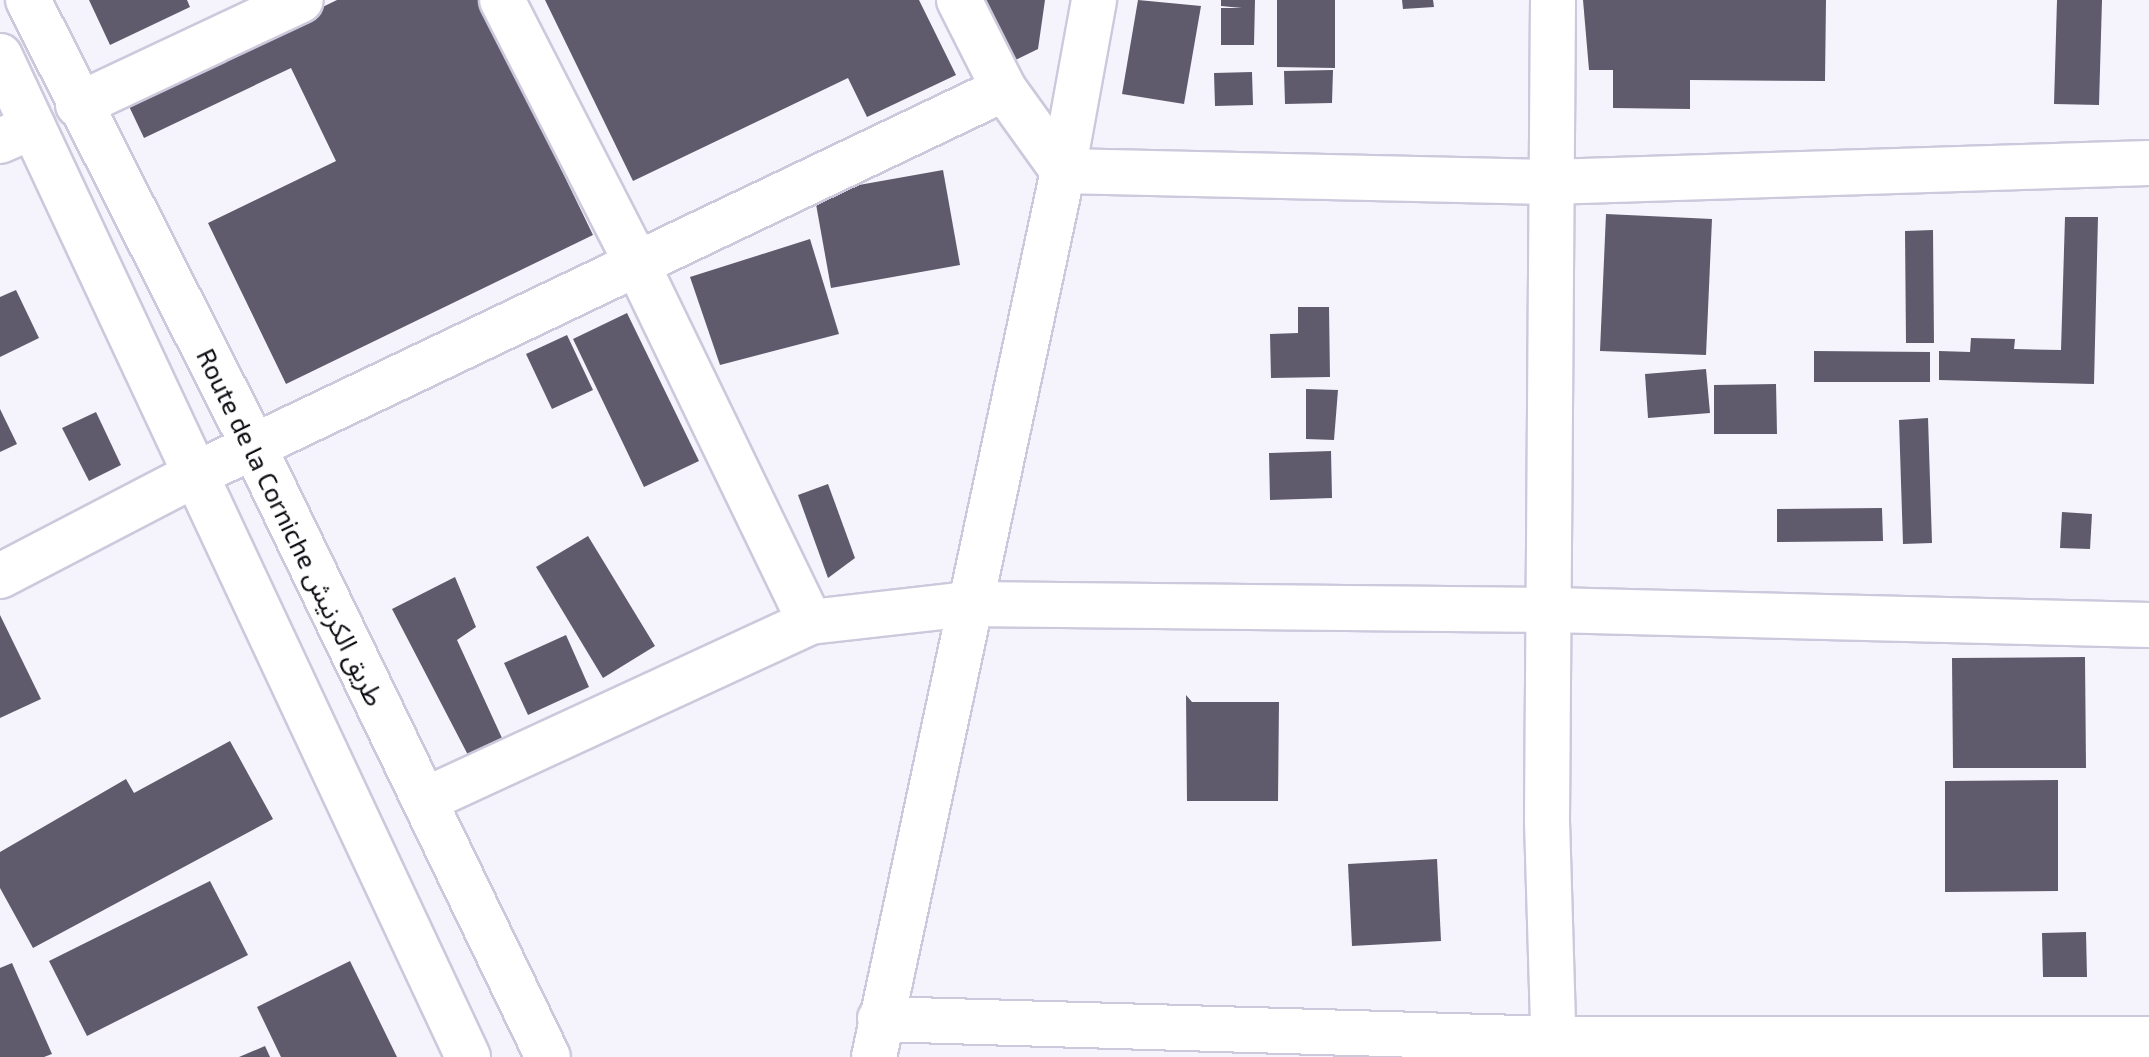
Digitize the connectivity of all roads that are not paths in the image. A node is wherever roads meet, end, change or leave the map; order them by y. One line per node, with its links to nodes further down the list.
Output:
1 (28, 0): 9 (street, Route de la Corniche طريق الكرنيش)
2 (301, 0): 9 (street)
3 (502, 0): 14 (street)
4 (959, 0): 8 (street)
5 (1094, 0): 12 (street)
6 (1553, 0): 13 (street)
7 (0, 56): 10 (street)
8 (1004, 89): 12 (street); 14 (street)
9 (78, 105): 15 (street, Route de la Corniche طريق الكرنيش)
10 (17, 134): 16 (street)
11 (2149, 163): 13 (street)
12 (1063, 171): 13 (street); 18 (street)
13 (1548, 182): 19 (street)
14 (638, 266): 15 (street); 20 (street)
15 (254, 447): 16 (street); 22 (street, Route de la Corniche طريق الكرنيش)
16 (196, 474): 17 (street); 26 (street)
17 (0, 576)
18 (967, 604): 19 (street); 20 (street); 23 (street)
19 (1551, 610): 21 (street); 25 (street)
20 (810, 622): 22 (street)
21 (2149, 625)
22 (425, 800): 27 (street, Route de la Corniche طريق الكرنيش)
23 (877, 1038): 25 (street)
24 (2149, 1039): 25 (street)
25 (1554, 1048)
26 (468, 1057)
27 (548, 1057)

